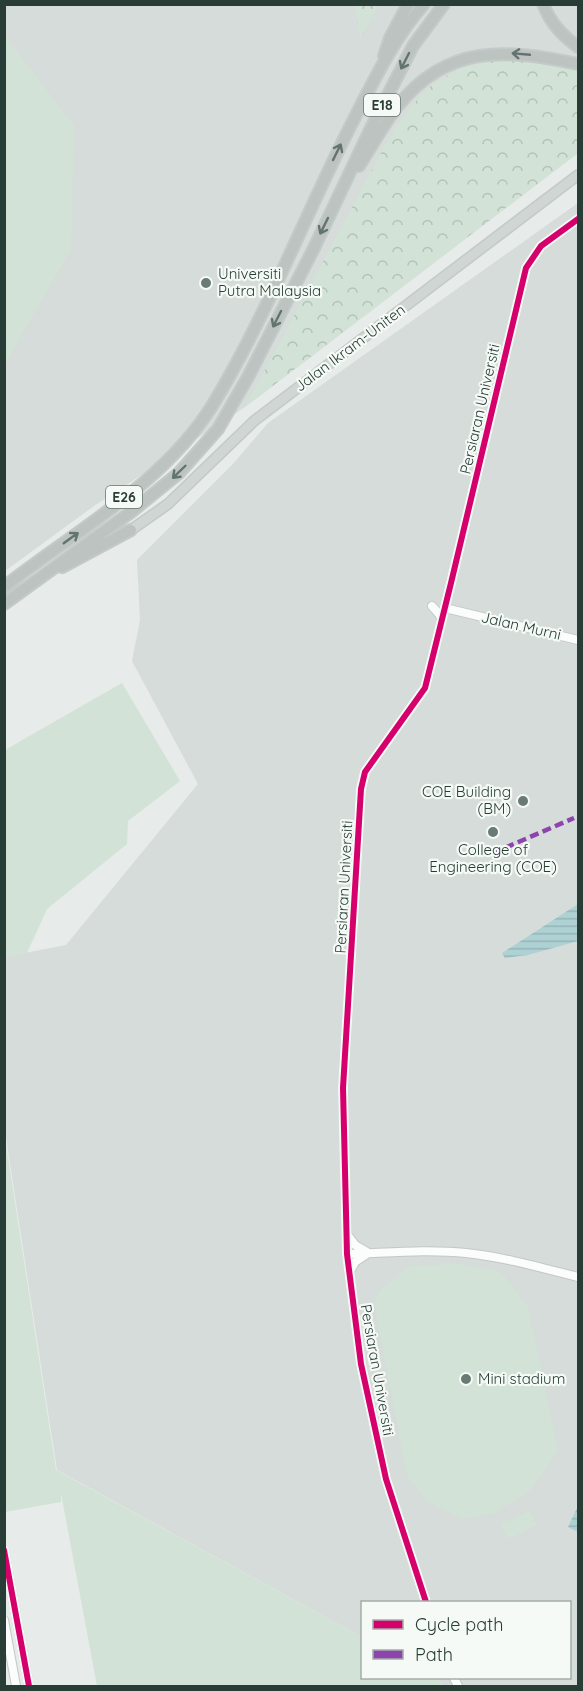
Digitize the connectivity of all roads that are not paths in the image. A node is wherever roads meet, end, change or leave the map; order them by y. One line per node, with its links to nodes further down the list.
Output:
1 (408, 4): 7 (highway)
2 (424, 4): 7 (highway, E18)
3 (444, 4): 9 (highway, E18, one-way to 9)
4 (543, 4): 5 (highway)
5 (579, 47)
6 (579, 64): 9 (highway, one-way to 9)
7 (377, 73): 11 (highway, E18, one-way to 7)
8 (579, 175): 13 (main road, Jalan Ikram-Uniten)
9 (335, 203): 12 (highway, E18, one-way to 12)
10 (579, 219): 18 (street, Persiaran Universiti)
11 (296, 240): 15 (highway, E26, one-way to 11)
12 (314, 248): 14 (highway, E26, one-way to 14)
13 (130, 530): 14 (highway)
14 (36, 580): 16 (highway, E26)
15 (4, 587)
16 (4, 604)
17 (432, 606): 20 (street)
18 (445, 608): 19 (street, Jalan Murni); 20 (street, Persiaran Universiti)
19 (463, 612): 20 (street); 21 (street, Jalan Murni)
20 (442, 621): 22 (street, Persiaran Universiti)
21 (579, 640)
22 (346, 1233): 23 (street); 24 (street, Persiaran Universiti)
23 (368, 1253): 24 (street); 25 (street); 26 (street)
24 (347, 1254): 25 (street, Persiaran Universiti)
25 (349, 1273): 28 (street, Persiaran Universiti)
26 (579, 1277)
27 (4, 1550): 31 (street)
28 (426, 1601)
29 (4, 1620): 30 (street)
30 (16, 1686)
31 (29, 1686)

